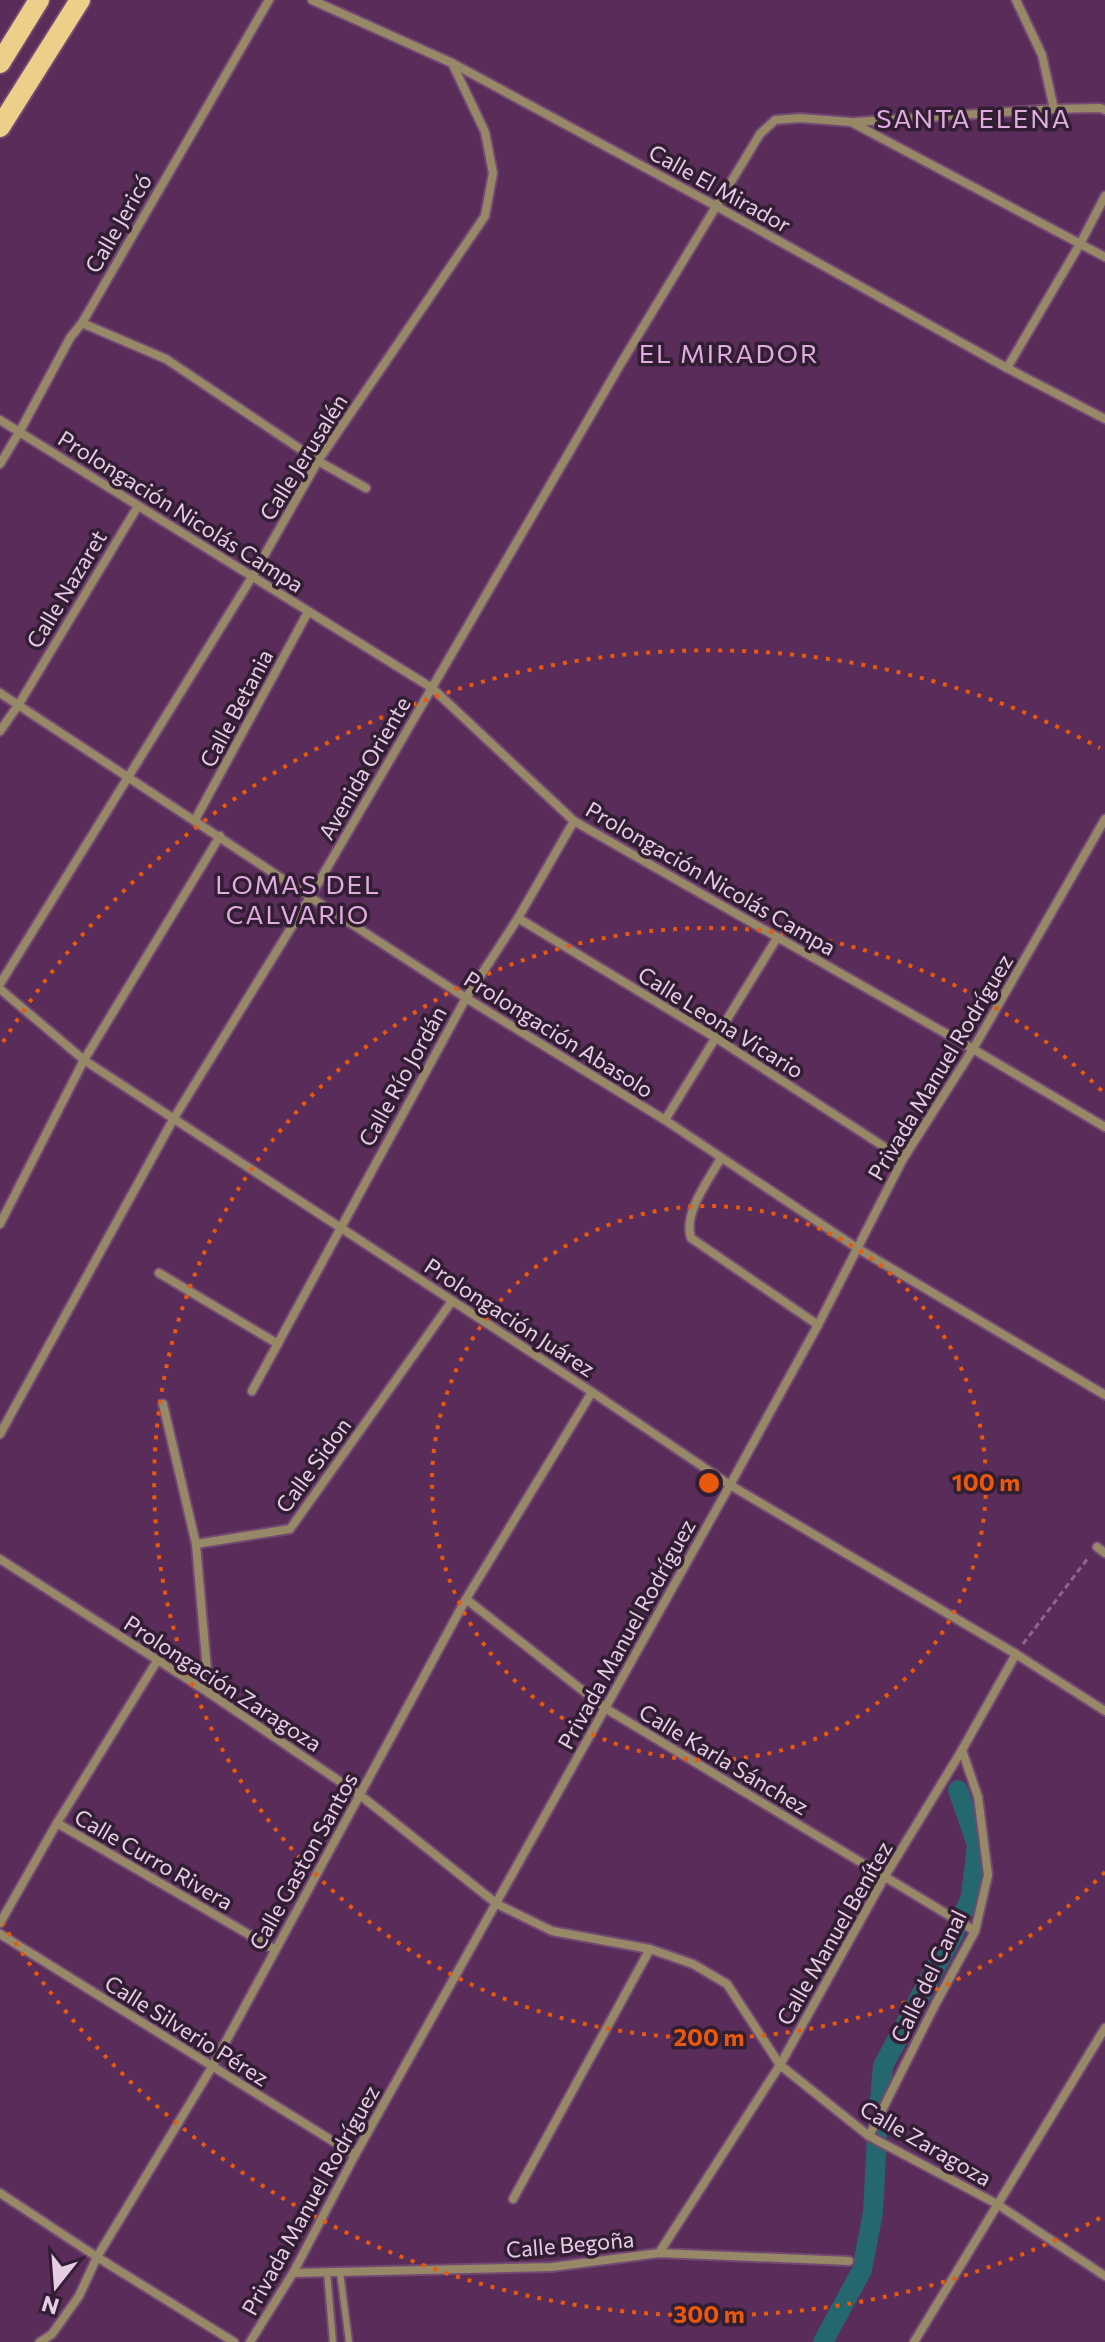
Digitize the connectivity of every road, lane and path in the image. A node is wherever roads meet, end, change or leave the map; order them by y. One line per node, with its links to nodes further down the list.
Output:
1 (39, 0): 6 (main road)
2 (80, 0): 11 (main road)
3 (269, 0): 16 (street, Calle Jericó)
4 (312, 0): 7 (street, Calle El Mirador)
5 (1016, 0): 8 (street)
6 (0, 63)
7 (452, 63): 13 (street, Calle El Mirador); 21 (street, Calle Jerusalén)
8 (1054, 109): 9 (street); 10 (street)
9 (1102, 109)
10 (851, 122): 13 (street, Avenida Oriente); 14 (street)
11 (0, 127)
12 (1105, 196): 14 (street)
13 (716, 206): 17 (street, Calle El Mirador); 27 (street, Avenida Oriente)
14 (1080, 244): 15 (street); 17 (street)
15 (1105, 257)
16 (82, 323): 20 (street, Calle Jericó); 21 (street)
17 (1007, 368): 18 (street, Calle El Mirador)
18 (1105, 419)
19 (0, 420): 20 (street, Prolongación Nicolás Campa)
20 (20, 431): 22 (street, Calle Jericó); 24 (street, Prolongación Nicolás Campa)
21 (318, 461): 23 (street); 25 (street, Calle Jerusalén)
22 (0, 464)
23 (366, 488)
24 (138, 506): 25 (street, Prolongación Nicolás Campa); 29 (street, Calle Nazaret)
25 (252, 577): 26 (street, Prolongación Nicolás Campa); 31 (street, Calle Jerusalén)
26 (308, 612): 27 (street, Prolongación Nicolás Campa); 33 (street, Calle Betania)
27 (432, 688): 34 (street, Prolongación Nicolás Campa); 36 (street, Avenida Oriente)
28 (0, 693): 29 (street, Prolongación Abasolo)
29 (19, 704): 30 (street, Calle Nazaret); 31 (street, Prolongación Abasolo)
30 (0, 731)
31 (129, 778): 33 (street, Prolongación Abasolo); 39 (street, Calle Jerusalén)
32 (1105, 819): 42 (street, Privada Manuel Rodríguez)
33 (195, 820): 35 (street, Prolongación Abasolo)
34 (574, 821): 37 (street, Calle Río Jordán); 38 (street, Prolongación Nicolás Campa)
35 (220, 836): 36 (street, Prolongación Abasolo); 43 (street)
36 (310, 897): 40 (street, Prolongación Abasolo); 44 (street, Avenida Oriente)
37 (518, 918): 40 (street, Calle Río Jordán); 41 (street, Calle Leona Vicario)
38 (777, 938): 41 (street); 42 (street, Prolongación Nicolás Campa)
39 (0, 986): 43 (street, Prolongación Juárez)
40 (466, 998): 45 (street, Prolongación Abasolo); 50 (street, Calle Río Jordán)
41 (716, 1038): 45 (street); 48 (street, Calle Leona Vicario)
42 (973, 1049): 46 (street, Prolongación Nicolás Campa); 48 (street, Privada Manuel Rodríguez)
43 (84, 1060): 44 (street, Prolongación Juárez); 49 (street)
44 (174, 1118): 50 (street, Prolongación Juárez); 60 (street, Avenida Oriente)
45 (665, 1120): 47 (street, Prolongación Abasolo)
46 (1105, 1127)
47 (721, 1158): 51 (street, Prolongación Abasolo); 54 (street)
48 (903, 1159): 51 (street, Privada Manuel Rodríguez)
49 (0, 1224)
50 (340, 1227): 53 (street, Prolongación Juárez); 55 (street, Calle Río Jordán)
51 (857, 1248): 54 (street, Privada Manuel Rodríguez); 58 (street, Prolongación Abasolo)
52 (159, 1273): 55 (street)
53 (452, 1301): 57 (street, Prolongación Juárez); 62 (street, Calle Sidon)
54 (818, 1325): 61 (street, Privada Manuel Rodríguez)
55 (278, 1344): 56 (street, Calle Río Jordán)
56 (252, 1391)
57 (592, 1392): 61 (street, Prolongación Juárez); 65 (street, Calle Gaston Santos)
58 (1105, 1395)
59 (163, 1404): 62 (street)
60 (0, 1434)
61 (730, 1485): 66 (street, Prolongación Juárez); 69 (street, Privada Manuel Rodríguez)
62 (196, 1544): 68 (street)
63 (1101, 1550): 66 (path)
64 (0, 1559): 67 (street, Prolongación Zaragoza)
65 (466, 1599): 69 (street, Calle Karla Sánchez); 72 (street, Calle Gaston Santos)
66 (1016, 1654): 70 (street, Prolongación Juárez); 71 (street)
67 (157, 1661): 68 (street, Prolongación Zaragoza); 73 (street)
68 (209, 1693): 72 (street, Prolongación Zaragoza)
69 (605, 1708): 74 (street, Calle Karla Sánchez); 75 (street, Privada Manuel Rodríguez)
70 (1105, 1711)
71 (962, 1750): 74 (street, Calle Manuel Benítez); 77 (street, Calle del Canal)
72 (360, 1795): 75 (street, Prolongación Zaragoza); 79 (street, Calle Gaston Santos)
73 (57, 1823): 76 (street); 79 (street, Calle Curro Rivera)
74 (884, 1878): 77 (street, Calle Karla Sánchez); 82 (street, Calle Manuel Benítez)
75 (497, 1904): 80 (street, Calle Zaragoza); 85 (street, Privada Manuel Rodríguez)
76 (0, 1923)
77 (975, 1931): 84 (street, Calle del Canal)
78 (0, 1934): 83 (street, Calle Silverio Pérez)
79 (274, 1949): 83 (street, Calle Gaston Santos)
80 (650, 1949): 82 (street, Calle Zaragoza); 87 (street)
81 (1105, 2028): 88 (street)
82 (780, 2065): 84 (street, Calle Zaragoza); 89 (street, Calle Manuel Benítez)
83 (212, 2067): 85 (street, Calle Silverio Pérez); 90 (street, Calle Gaston Santos)
84 (870, 2136): 88 (street, Calle Zaragoza)
85 (355, 2155): 94 (street, Privada Manuel Rodríguez)
86 (0, 2193): 90 (street)
87 (513, 2199)
88 (997, 2204): 95 (street, Calle Zaragoza); 101 (street)
89 (659, 2253): 91 (street, Calle Begoña); 93 (street, Calle Begoña)
90 (97, 2257): 96 (street, Calle Gaston Santos); 97 (street)
91 (849, 2261)
92 (327, 2272): 93 (street, Calle Begoña); 94 (street, Calle Begoña); 99 (lane)
93 (340, 2272): 100 (lane)
94 (293, 2273): 98 (street, Privada Manuel Rodríguez)
95 (1105, 2276)
96 (40, 2342)
97 (234, 2342)
98 (250, 2342)
99 (333, 2342)
100 (349, 2342)
101 (914, 2342)

